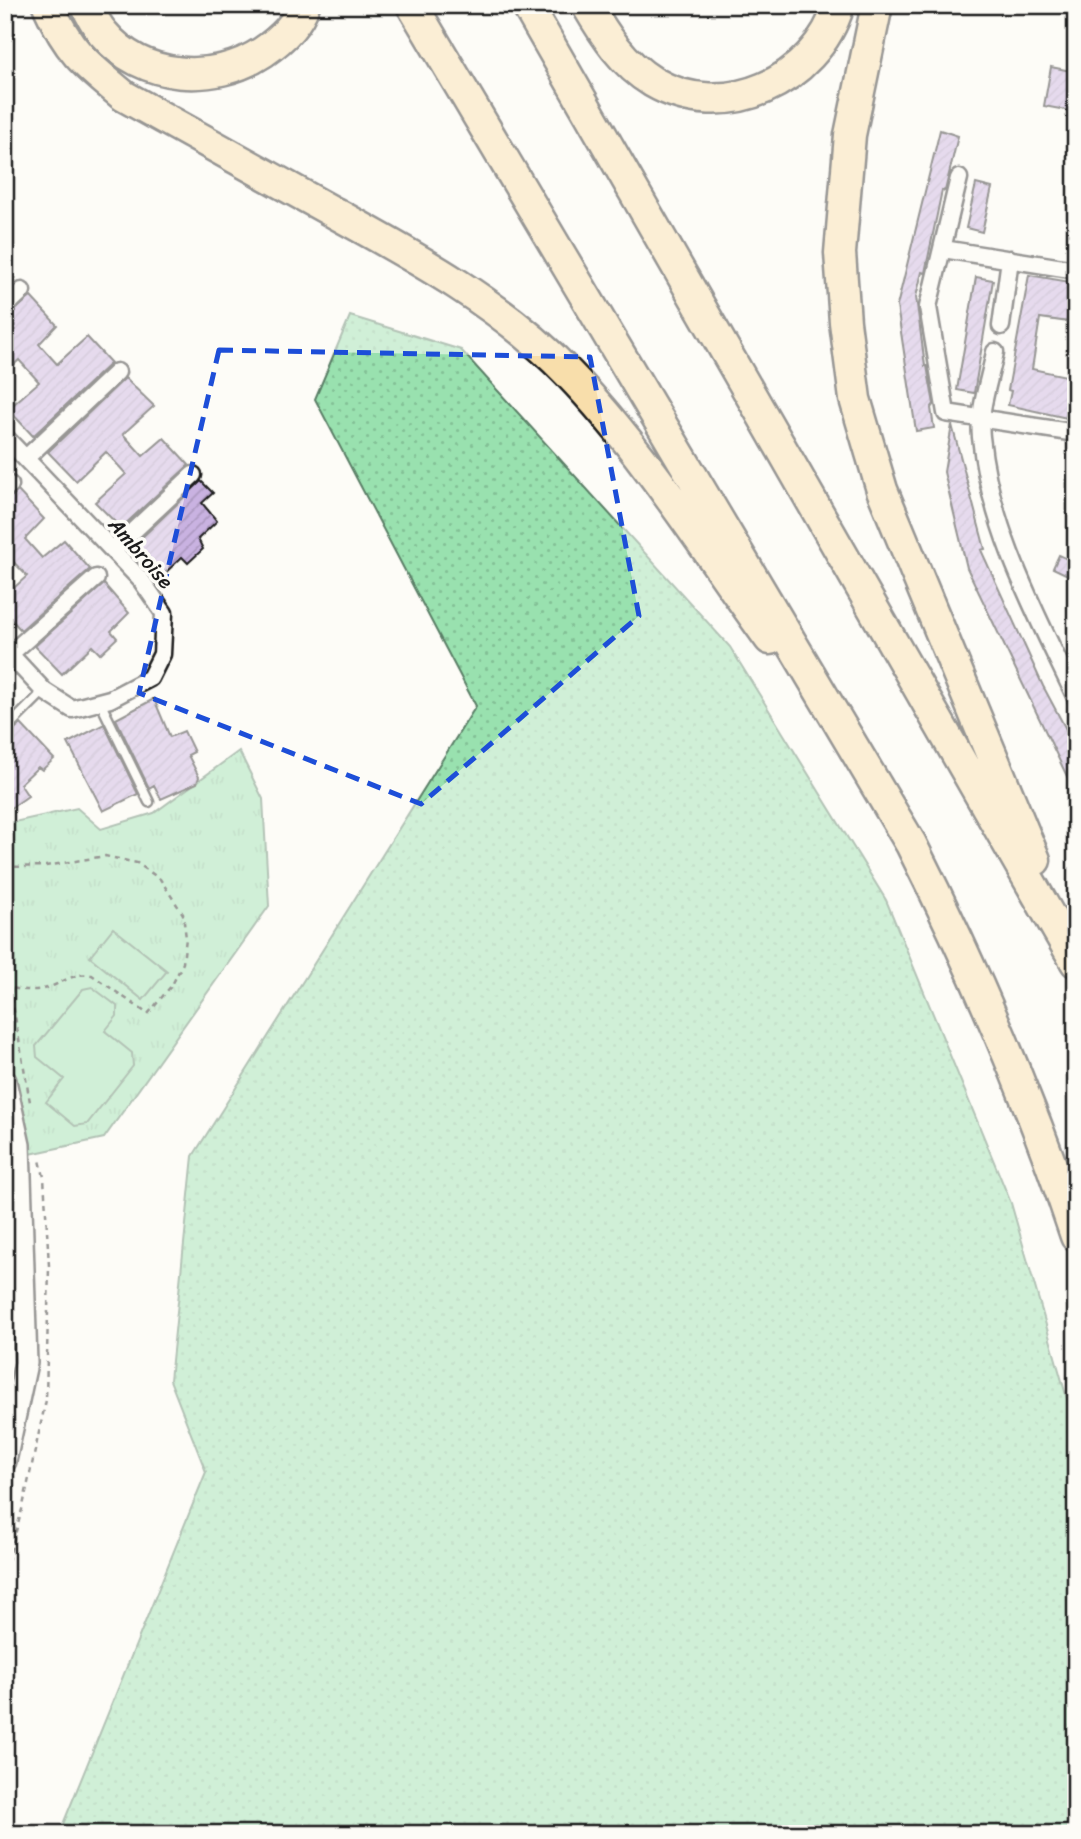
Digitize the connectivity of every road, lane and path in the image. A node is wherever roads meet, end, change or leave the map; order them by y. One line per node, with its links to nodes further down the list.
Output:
1 (48, 5): 30 (highway)
2 (86, 5): 3 (highway)
3 (304, 5)
4 (412, 5): 30 (highway)
5 (527, 5): 33 (highway)
6 (587, 5): 7 (highway)
7 (839, 5)
8 (877, 5): 33 (highway)
9 (960, 178): 10 (street)
10 (943, 249): 11 (street); 18 (street)
11 (1010, 259): 12 (street); 15 (street)
12 (1076, 270)
13 (22, 291): 14 (street)
14 (5, 307)
15 (1001, 327)
16 (995, 352): 18 (street)
17 (117, 372): 21 (street)
18 (981, 419): 19 (street); 27 (street)
19 (1076, 433)
20 (5, 437): 21 (street, Ambroise)
21 (26, 458): 23 (street, Ambroise)
22 (192, 475): 23 (street)
23 (113, 550): 28 (street, Ambroise)
24 (96, 578): 25 (street)
25 (8, 652): 26 (street, Ambroise)
26 (44, 691): 28 (street, Ambroise); 29 (lane)
27 (1076, 698)
28 (100, 702): 31 (lane)
29 (5, 730)
30 (887, 801): 36 (highway)
31 (149, 802)
32 (5, 867): 34 (path)
33 (1076, 960)
34 (5, 974)
35 (5, 1081): 37 (street)
36 (1076, 1236)
37 (5, 1461)

